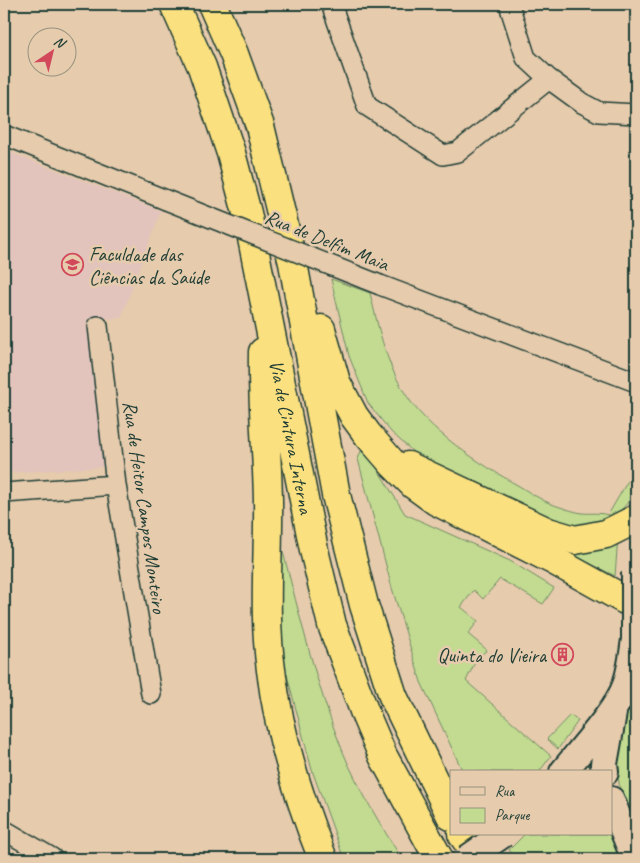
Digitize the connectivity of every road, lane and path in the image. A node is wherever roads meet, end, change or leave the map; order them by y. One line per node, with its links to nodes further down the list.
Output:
1 (174, 4): 9 (highway, Via de Cintura Interna)
2 (212, 4): 8 (highway, Via de Cintura Interna)
3 (331, 4): 5 (street)
4 (510, 4): 5 (street)
5 (549, 79): 6 (street)
6 (636, 114)
7 (4, 135): 11 (street, Rua de Delfim Maia, bridge)
8 (293, 263): 12 (highway); 23 (highway, Via de Cintura Interna)
9 (263, 296): 28 (highway); 29 (highway, Via de Cintura Interna)
10 (98, 326): 13 (street, Rua de Heitor Campos Monteiro)
11 (636, 382)
12 (368, 435): 15 (highway); 17 (highway)
13 (116, 485): 14 (street); 18 (street, Rua de Heitor Campos Monteiro)
14 (4, 493)
15 (636, 519)
16 (636, 566): 19 (main road, bridge)
17 (636, 606)
18 (151, 694)
19 (614, 707): 20 (main road); 21 (main road)
20 (565, 770)
21 (605, 770)
22 (612, 803): 32 (main road)
23 (450, 814)
24 (4, 830): 27 (street)
25 (463, 836): 31 (highway)
26 (500, 836): 30 (main road, bridge)
27 (52, 858)
28 (323, 859)
29 (439, 859)
30 (467, 859)
31 (480, 859)
32 (636, 859)

